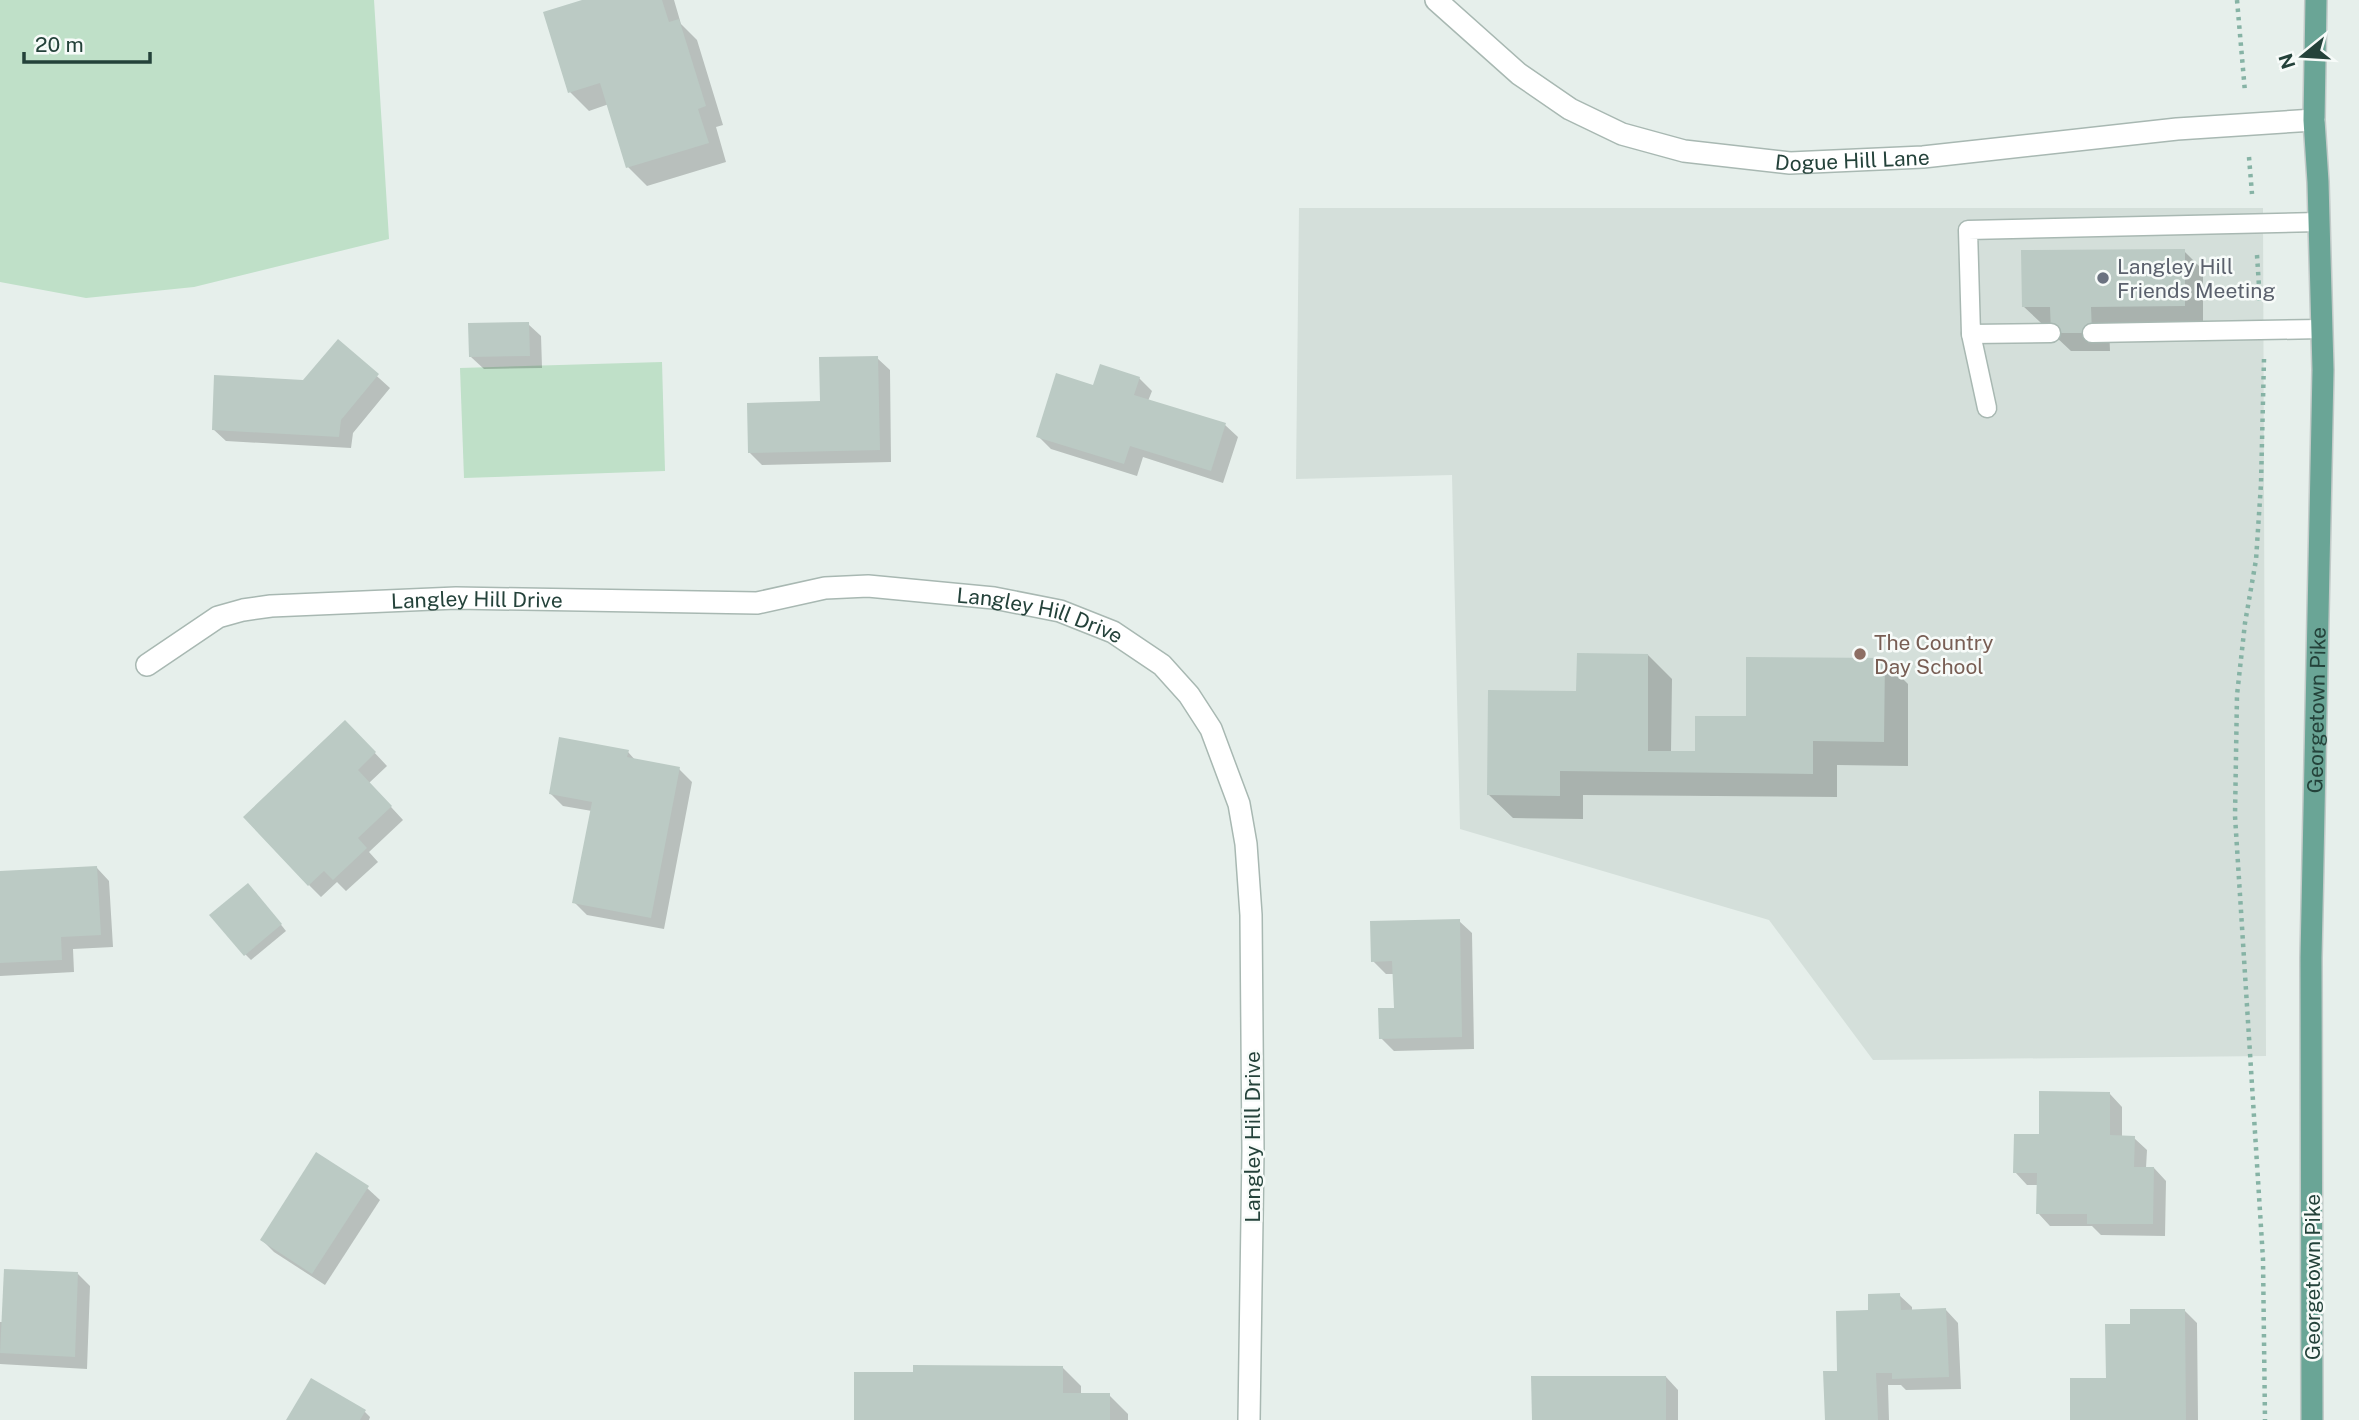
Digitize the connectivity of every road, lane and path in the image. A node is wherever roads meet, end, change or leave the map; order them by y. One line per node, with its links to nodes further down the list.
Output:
1 (1436, 0): 5 (street, Dogue Hill Lane)
2 (2237, 0): 5 (path)
3 (2316, 0): 4 (main road, Georgetown Pike)
4 (2314, 120): 5 (street, Dogue Hill Lane); 6 (main road, Georgetown Pike)
5 (2247, 124): 7 (path)
6 (2319, 222): 7 (lane); 9 (main road, Georgetown Pike)
7 (2255, 223): 8 (path); 12 (lane)
8 (2262, 329): 9 (lane); 11 (lane); 16 (path)
9 (2322, 329): 17 (main road, Georgetown Pike)
10 (2051, 333): 12 (lane)
11 (2092, 333)
12 (1971, 334): 13 (lane)
13 (1987, 408)
14 (147, 665): 15 (street, Langley Hill Drive)
15 (1249, 1420)
16 (2265, 1420)
17 (2312, 1420)

